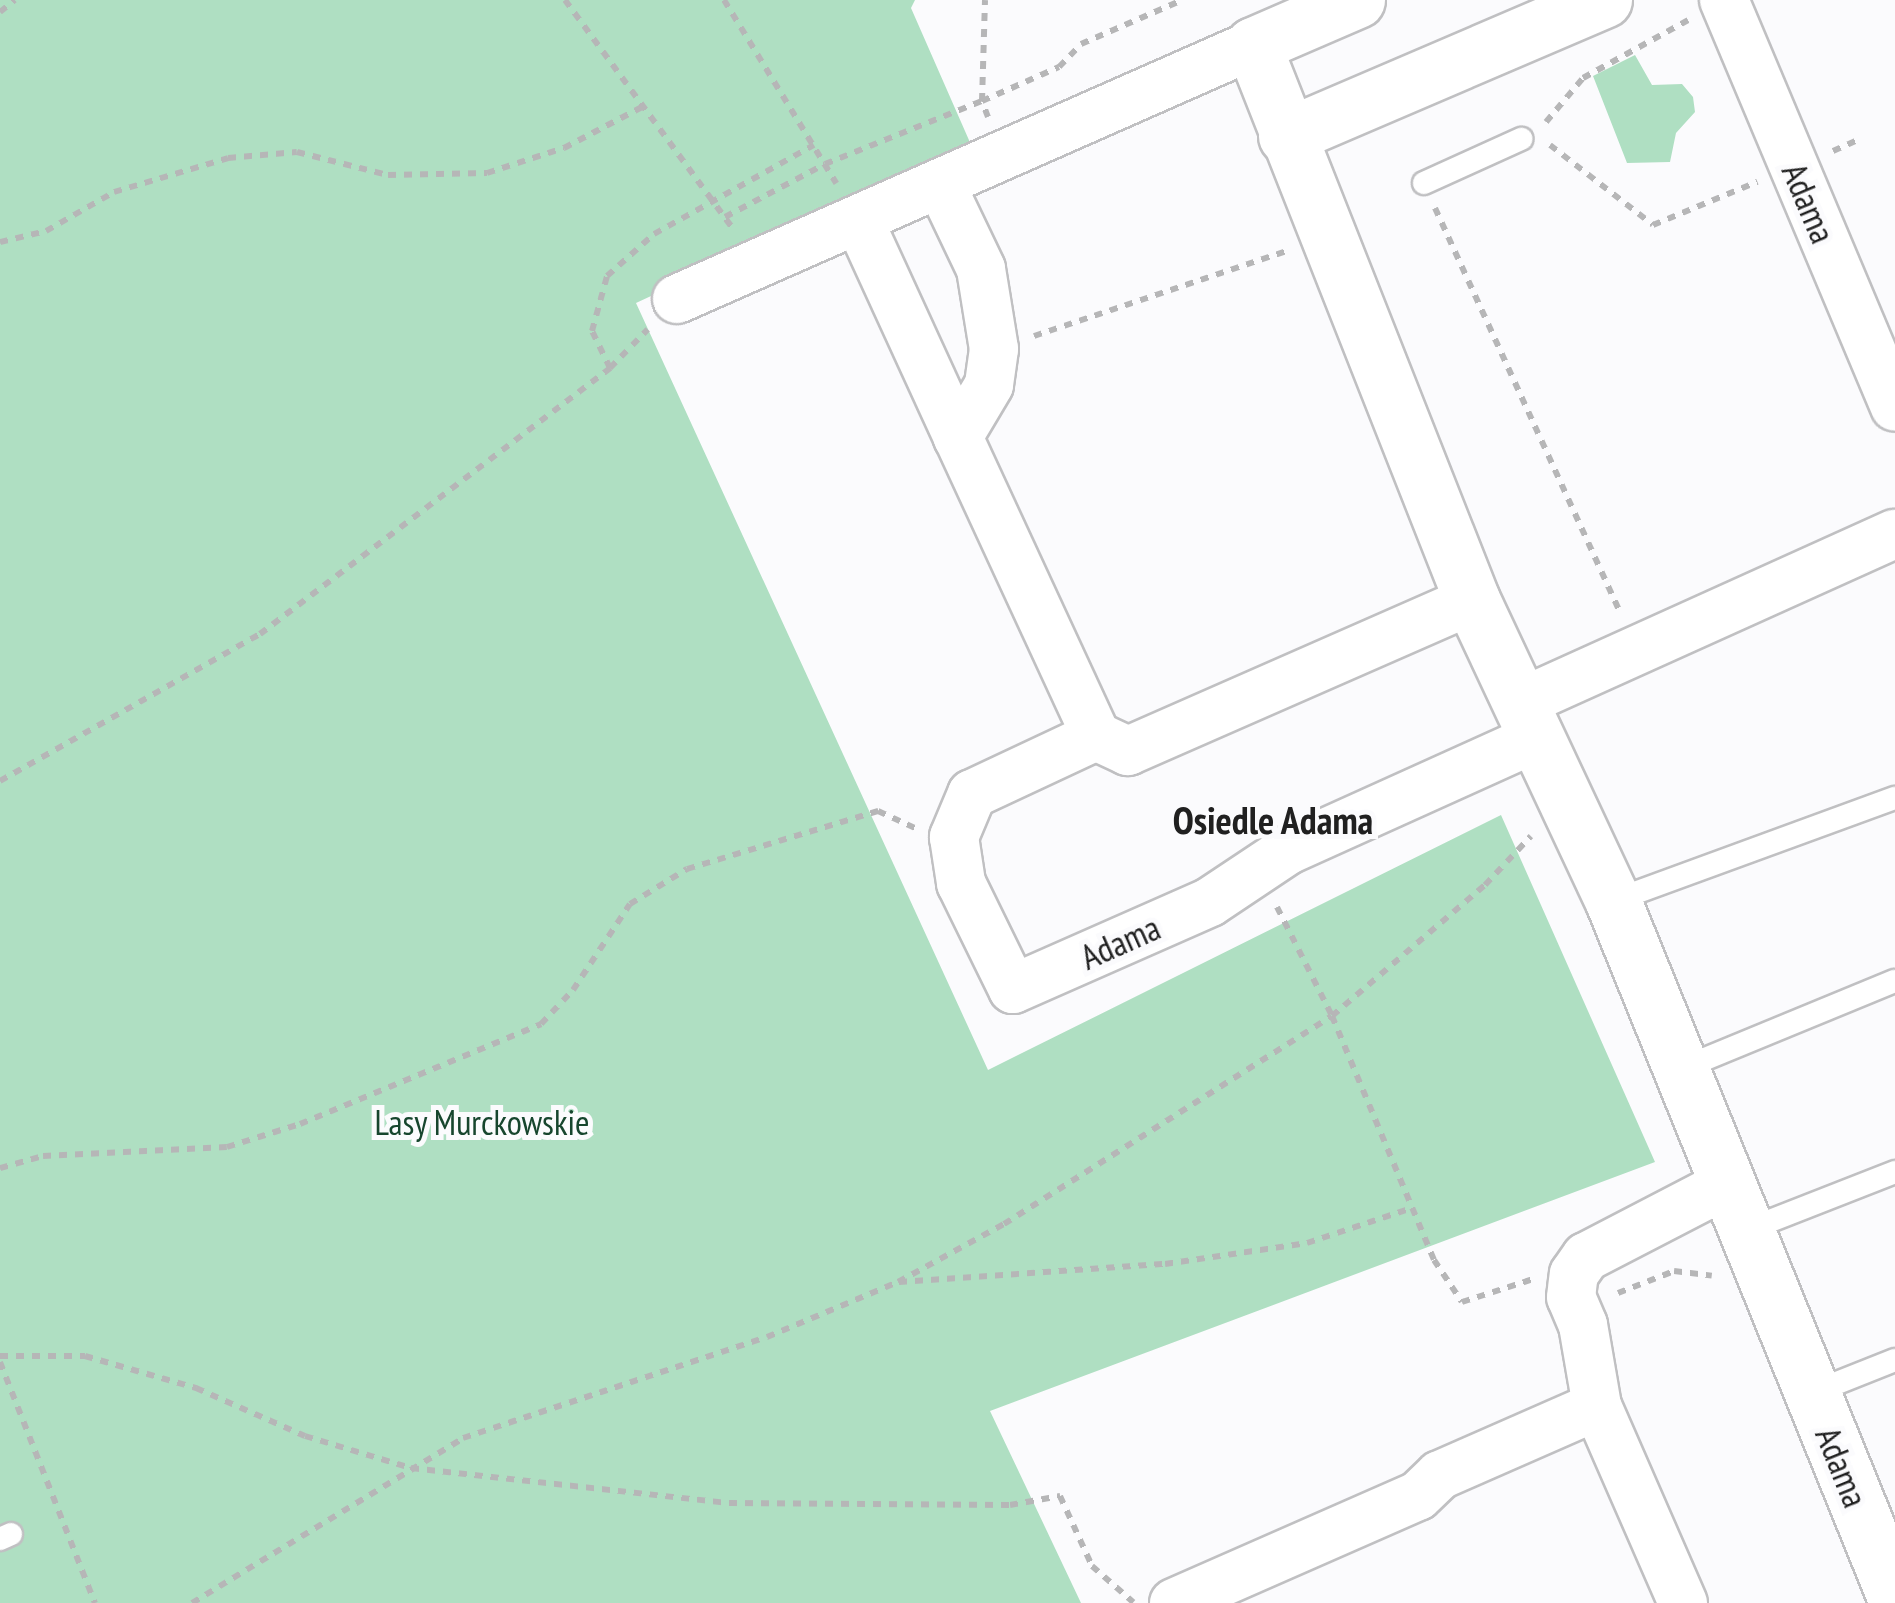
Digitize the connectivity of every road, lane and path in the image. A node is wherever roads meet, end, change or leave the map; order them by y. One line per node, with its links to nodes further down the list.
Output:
1 (15, 0): 9 (path)
2 (566, 0): 12 (path)
3 (724, 0): 16 (path)
4 (985, 0): 11 (path)
5 (1182, 0): 11 (path)
6 (1356, 0): 10 (street)
7 (1604, 0): 13 (street)
8 (1724, 0): 19 (street, Adama); 19 (path)
9 (0, 12)
10 (1253, 45): 13 (street, Adama); 17 (street)
11 (982, 101): 17 (path); 18 (path)
12 (646, 104): 22 (path); 25 (path)
13 (1286, 136): 34 (street, Adama)
14 (1520, 139): 20 (lane)
15 (1858, 140): 19 (path)
16 (814, 145): 18 (path); 22 (path)
17 (1004, 156): 21 (street)
18 (825, 164): 23 (path); 24 (path)
19 (1794, 167): 31 (street, Adama)
20 (1424, 184): 35 (path)
21 (941, 185): 24 (street); 29 (street)
22 (712, 200): 23 (path); 30 (path)
23 (725, 217): 27 (path)
24 (860, 223): 27 (street); 32 (street)
25 (0, 242)
26 (1303, 246): 29 (path)
27 (758, 265): 28 (street)
28 (677, 299): 30 (path)
29 (994, 349): 32 (street)
30 (610, 368): 38 (path)
31 (1891, 383)
32 (958, 438): 37 (street)
33 (1895, 534): 35 (street, Adama)
34 (1472, 600): 36 (street, Adama); 37 (street)
35 (1636, 650): 36 (street, Adama)
36 (1528, 721): 42 (street, Adama); 43 (street, Adama)
37 (1096, 736): 41 (street)
38 (0, 782)
39 (1895, 798): 43 (lane)
40 (1531, 836): 45 (path)
41 (954, 837): 42 (street, Adama); 47 (path)
42 (1258, 870): 45 (path)
43 (1613, 901): 46 (street, Adama)
44 (1895, 981): 46 (lane)
45 (1332, 1016): 50 (path); 52 (path)
46 (1681, 1069): 49 (street, Adama)
47 (0, 1168)
48 (1895, 1172): 49 (lane)
49 (1738, 1206): 53 (street); 56 (street, Adama)
50 (1412, 1208): 52 (path); 53 (path)
51 (1712, 1276): 53 (path)
52 (898, 1282): 58 (path)
53 (1593, 1286): 57 (street)
54 (0, 1359): 58 (path); 60 (path)
55 (1895, 1360): 56 (lane, Adama)
56 (1812, 1393): 59 (street, Adama)
57 (1597, 1406): 63 (street); 64 (street)
58 (411, 1468): 61 (path); 62 (path)
59 (1895, 1596)
60 (94, 1603)
61 (192, 1603)
62 (1134, 1603)
63 (1174, 1603)
64 (1683, 1603)

